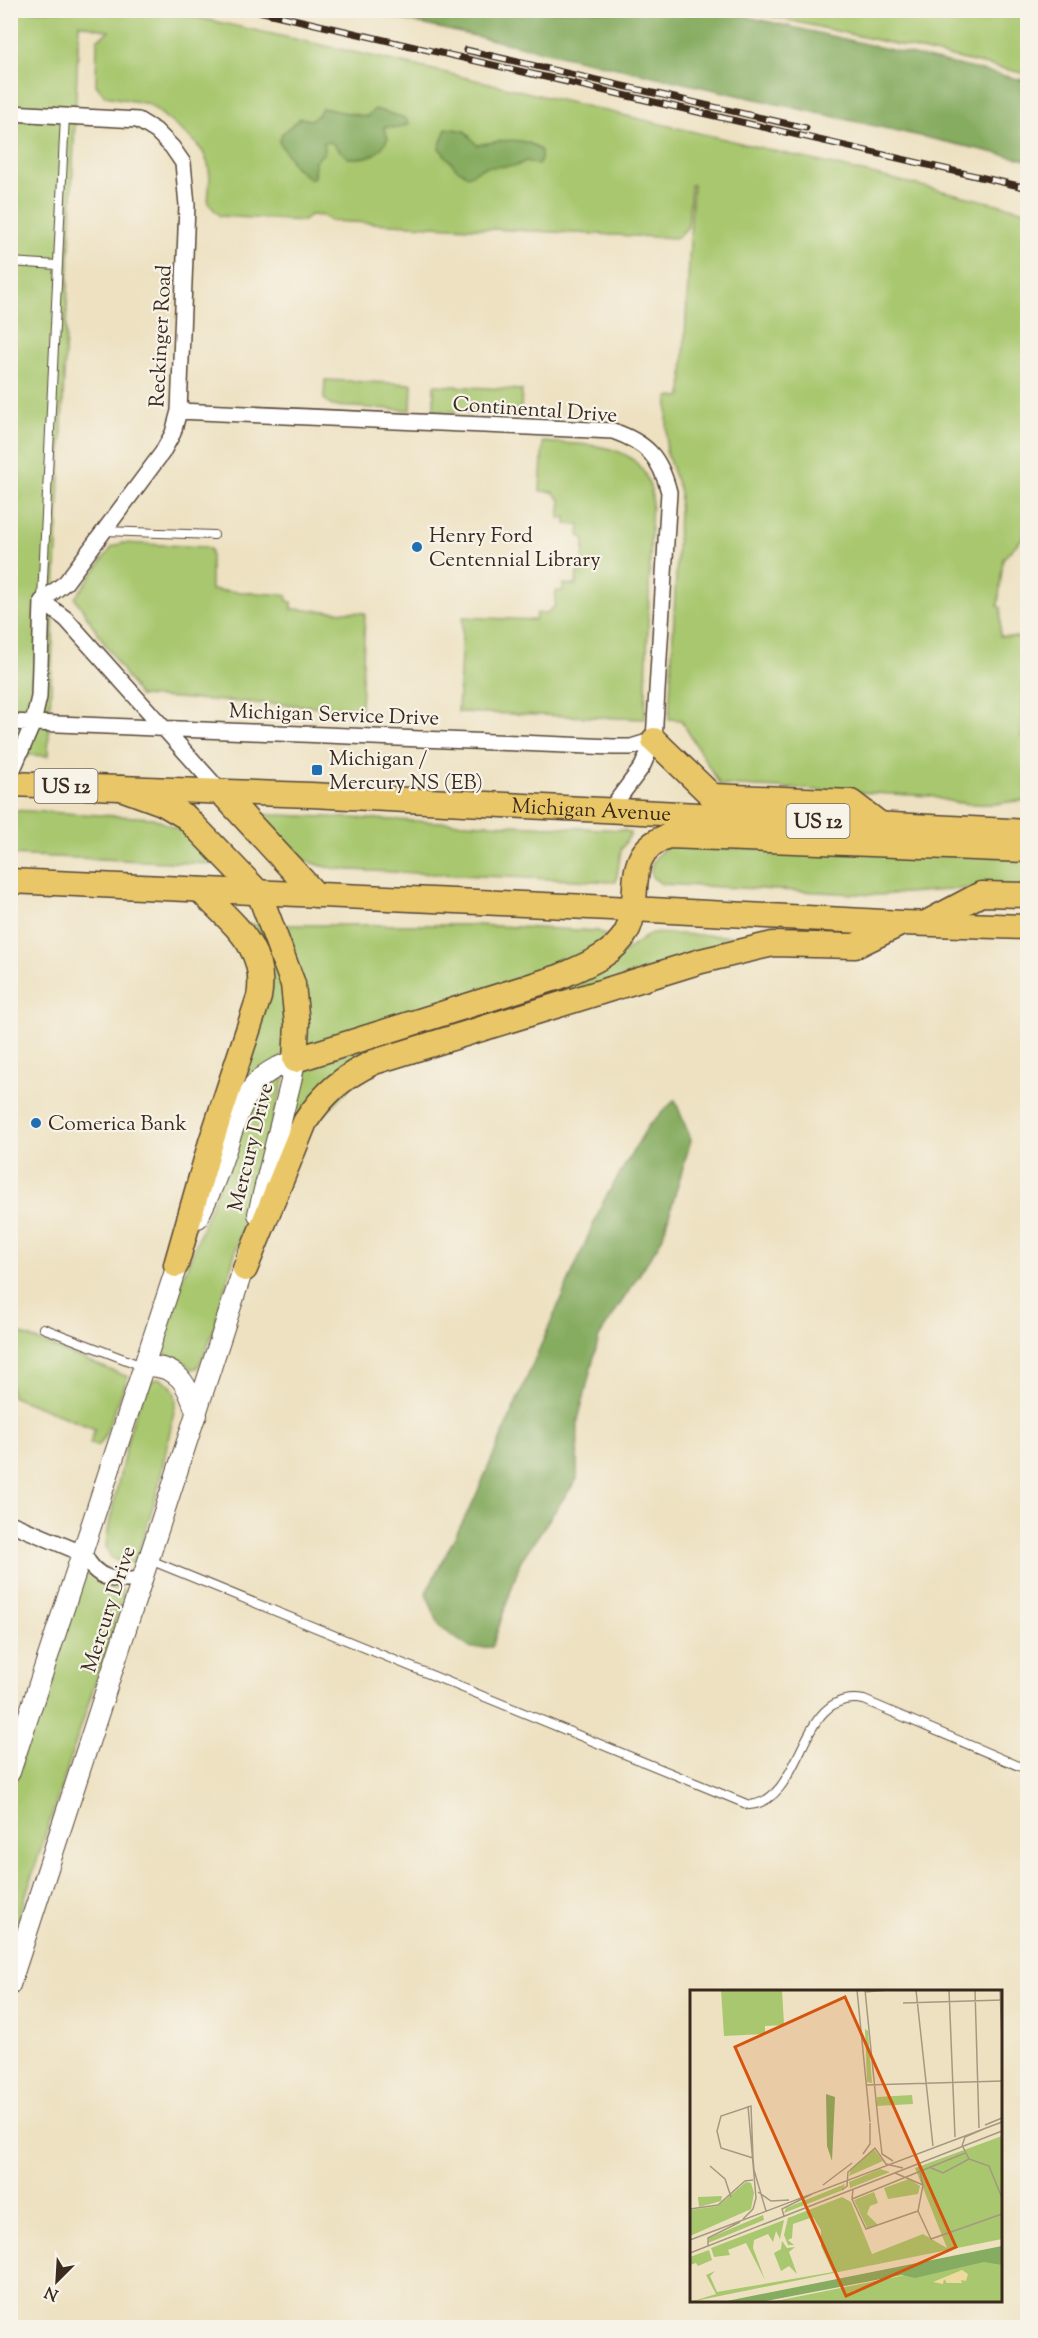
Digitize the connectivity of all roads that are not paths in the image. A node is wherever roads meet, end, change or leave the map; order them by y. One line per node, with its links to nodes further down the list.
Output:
1 (10, 113): 2 (street, Reckinger Road)
2 (65, 115): 4 (lane); 5 (street, Reckinger Road)
3 (10, 262): 4 (lane)
4 (58, 265): 8 (lane)
5 (179, 411): 6 (street, Reckinger Road); 12 (street, Continental Drive)
6 (105, 531): 7 (lane); 8 (street, Reckinger Road)
7 (214, 535)
8 (42, 601): 10 (street); 11 (street)
9 (10, 722): 10 (street, Michigan Service Drive)
10 (33, 723): 11 (street, Michigan Service Drive); 13 (street)
11 (163, 728): 12 (street, Michigan Service Drive); 16 (street)
12 (654, 740): 17 (street, Continental Drive); 18 (main road)
13 (10, 776)
14 (10, 784): 15 (main road, Michigan Avenue / US 12)
15 (121, 788): 16 (main road, Michigan Avenue / US 12); 23 (main road)
16 (220, 792): 17 (main road, Michigan Avenue / US 12); 24 (main road)
17 (609, 811): 18 (main road, Michigan Avenue / US 12)
18 (880, 824): 19 (main road, Michigan Avenue / US 12)
19 (1028, 832)
20 (1028, 850): 26 (main road)
21 (10, 881): 22 (main road)
22 (200, 891): 23 (main road); 30 (main road)
23 (259, 892): 24 (main road); 29 (main road)
24 (316, 895): 26 (main road)
25 (1028, 895): 27 (main road)
26 (632, 909): 27 (main road); 29 (main road)
27 (913, 924): 28 (main road); 31 (main road)
28 (1028, 927)
29 (295, 1060): 30 (street, Mercury Drive); 31 (street, Mercury Drive)
30 (176, 1265): 33 (street, Mercury Drive)
31 (245, 1269): 34 (street, Mercury Drive)
32 (43, 1328): 33 (lane)
33 (143, 1366): 34 (street); 36 (street, Mercury Drive)
34 (197, 1415): 37 (street, Mercury Drive)
35 (10, 1523): 36 (street)
36 (84, 1554): 37 (street); 39 (street, Mercury Drive)
37 (147, 1570): 38 (lane); 40 (street, Mercury Drive)
38 (1028, 1770)
39 (10, 1772)
40 (10, 1985)

